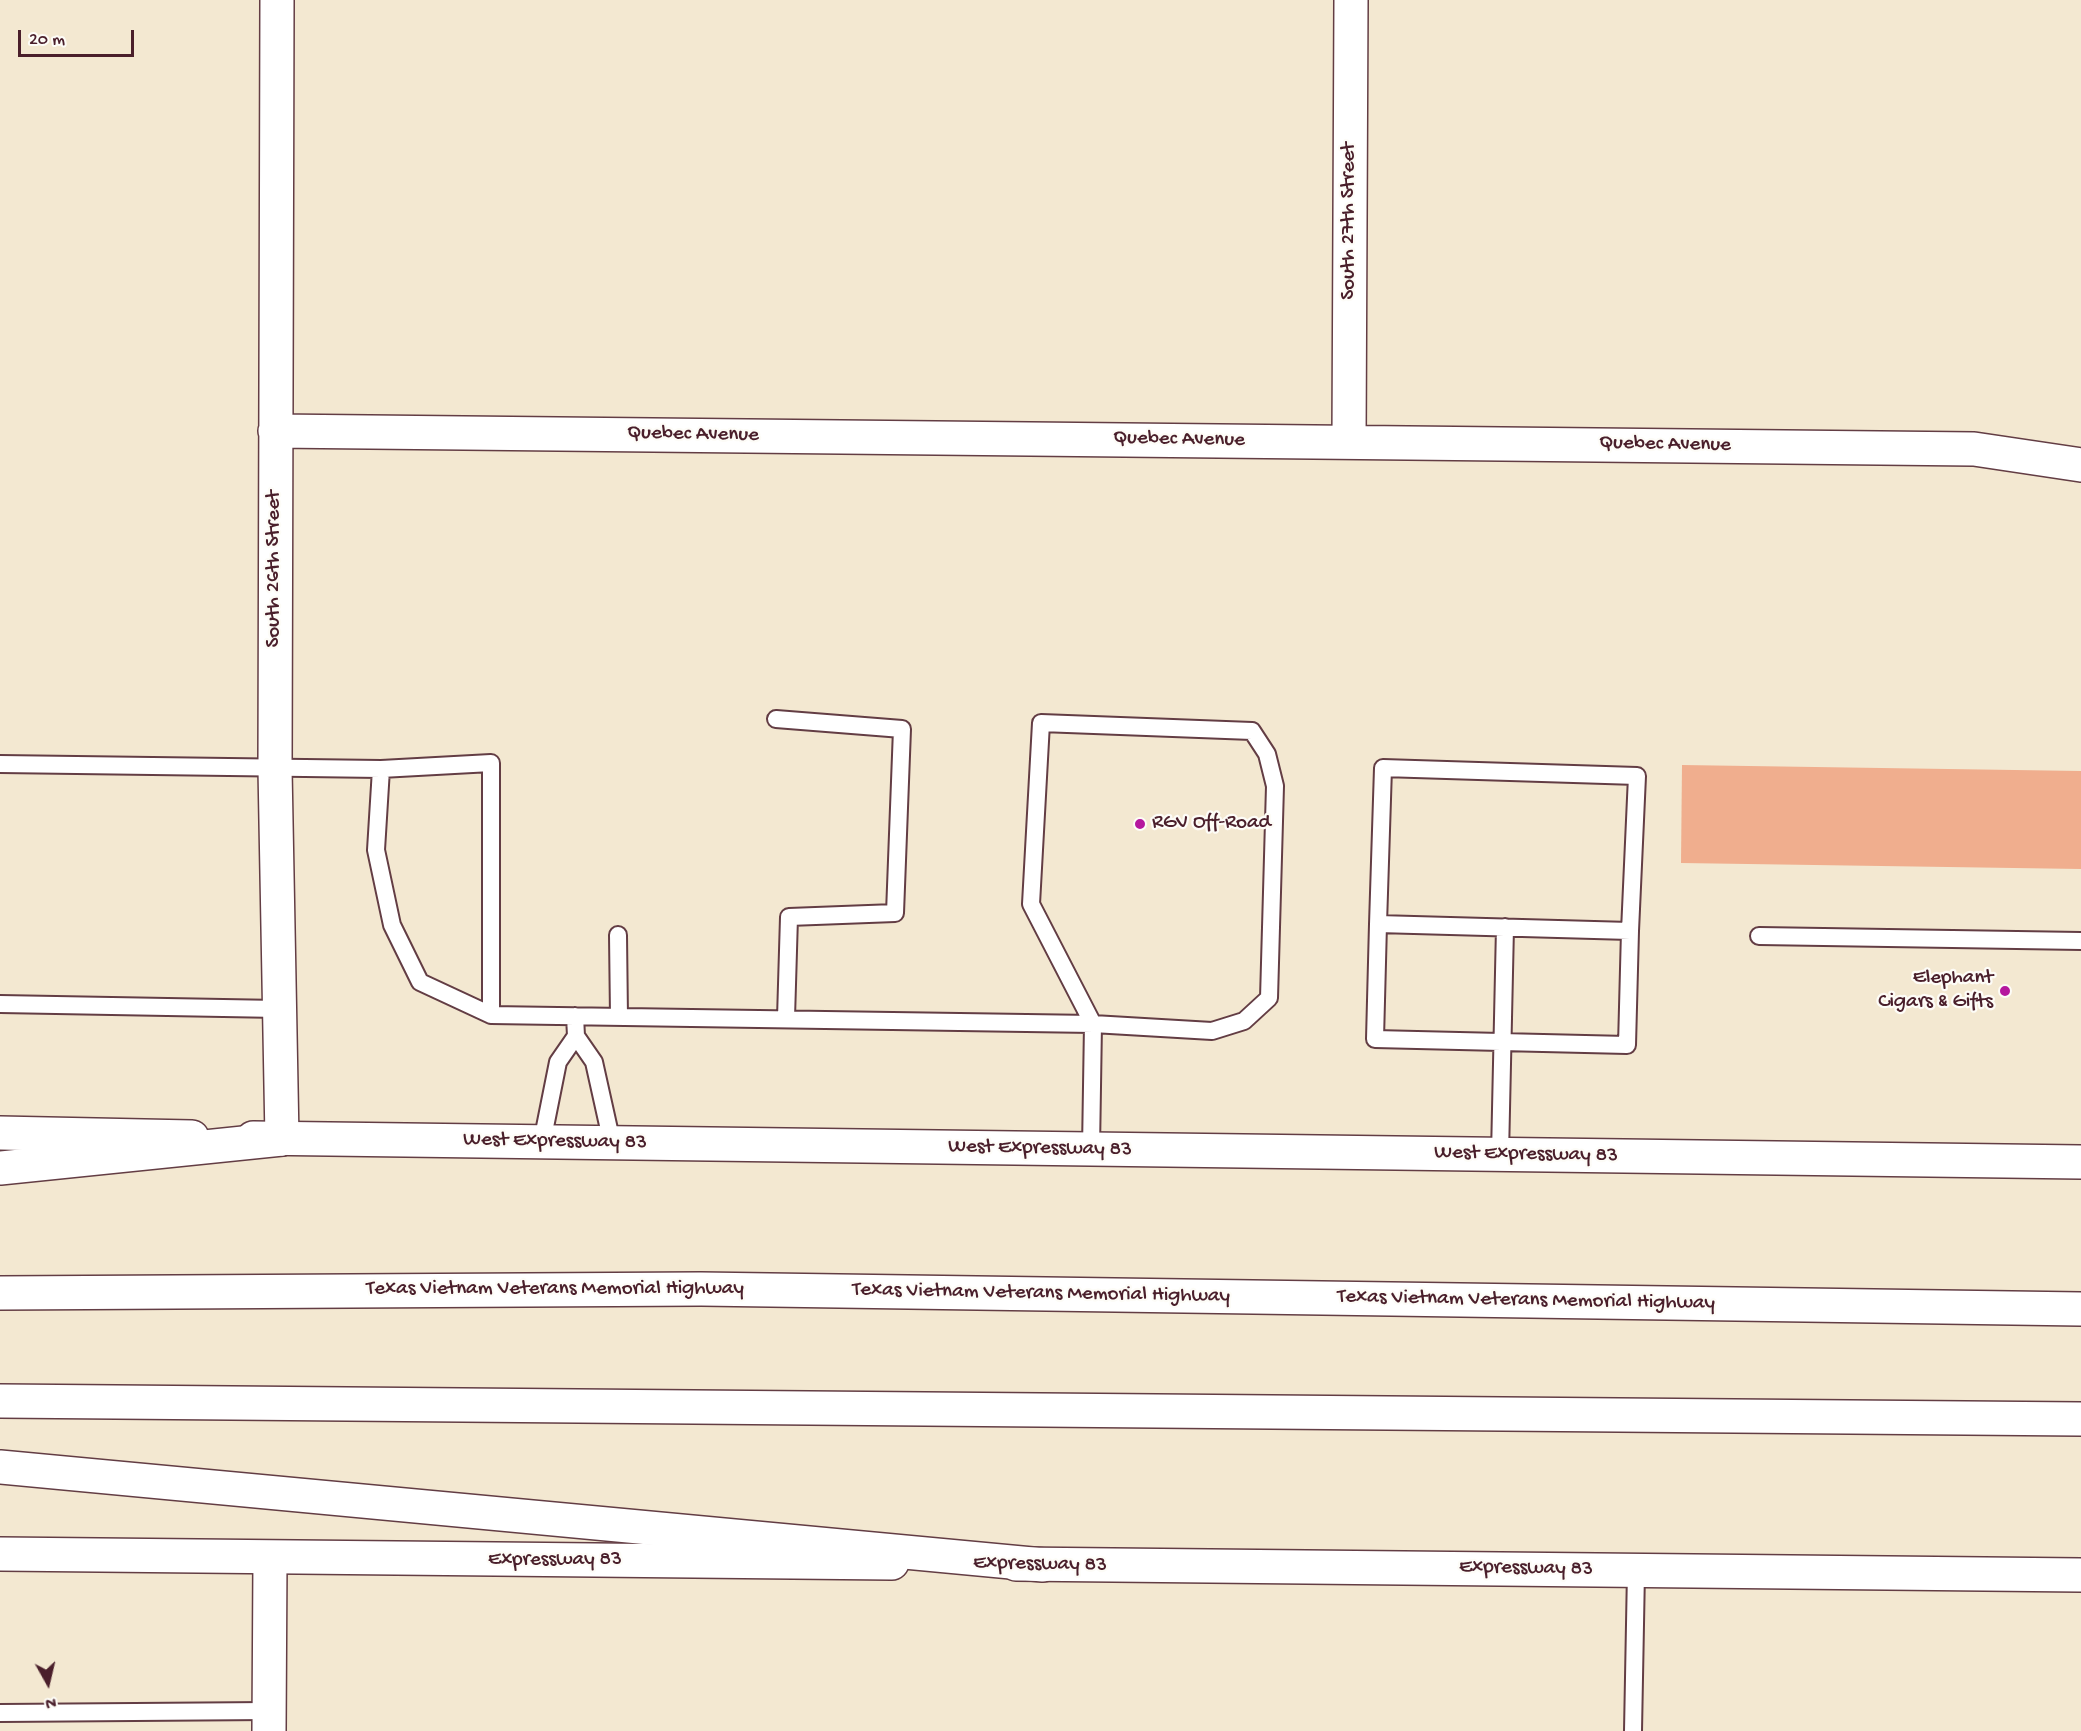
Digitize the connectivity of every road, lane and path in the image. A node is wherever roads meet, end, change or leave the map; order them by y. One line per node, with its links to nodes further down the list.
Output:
1 (277, 0): 3 (main road, South 26th Street)
2 (1351, 0): 4 (main road, South 27th Street)
3 (275, 431): 4 (main road, Quebec Avenue); 8 (main road, South 26th Street)
4 (1349, 441): 5 (main road, Quebec Avenue)
5 (2081, 465)
6 (776, 718): 21 (lane)
7 (0, 764): 8 (lane)
8 (275, 769): 9 (lane); 17 (main road, South 26th Street)
9 (381, 769): 18 (lane); 18 (lane)
10 (1378, 924): 11 (lane); 12 (lane); 24 (lane)
11 (1505, 927): 12 (lane); 24 (lane)
12 (1630, 931): 24 (lane)
13 (618, 935): 20 (lane)
14 (1759, 936): 15 (lane)
15 (2081, 941)
16 (0, 1004): 17 (lane)
17 (279, 1009): 26 (main road, South 26th Street)
18 (490, 1015): 19 (lane)
19 (575, 1016): 20 (lane); 23 (lane)
20 (619, 1017): 21 (lane)
21 (786, 1018): 22 (lane)
22 (1093, 1024): 22 (lane); 29 (lane)
23 (576, 1036): 27 (lane); 28 (lane)
24 (1502, 1042): 30 (lane)
25 (0, 1133): 26 (main road, West Expressway 83)
26 (282, 1139): 27 (main road, West Expressway 83); 32 (main road)
27 (542, 1142): 28 (main road, West Expressway 83)
28 (612, 1143): 29 (main road, West Expressway 83)
29 (1091, 1149): 30 (main road, West Expressway 83)
30 (1500, 1155): 31 (main road, West Expressway 83)
31 (2081, 1162)
32 (0, 1168)
33 (0, 1293): 34 (main road, Texas Vietnam Veterans Memorial Highway)
34 (2081, 1309)
35 (0, 1401): 36 (main road)
36 (2081, 1419)
37 (0, 1467): 40 (main road)
38 (0, 1554): 39 (main road, Expressway 83)
39 (270, 1559): 40 (main road, Expressway 83); 44 (main road)
40 (1042, 1565): 41 (main road, Expressway 83)
41 (1636, 1570): 42 (main road, Expressway 83); 45 (lane)
42 (2081, 1575)
43 (0, 1713): 44 (lane)
44 (269, 1721)
45 (1633, 1731)

